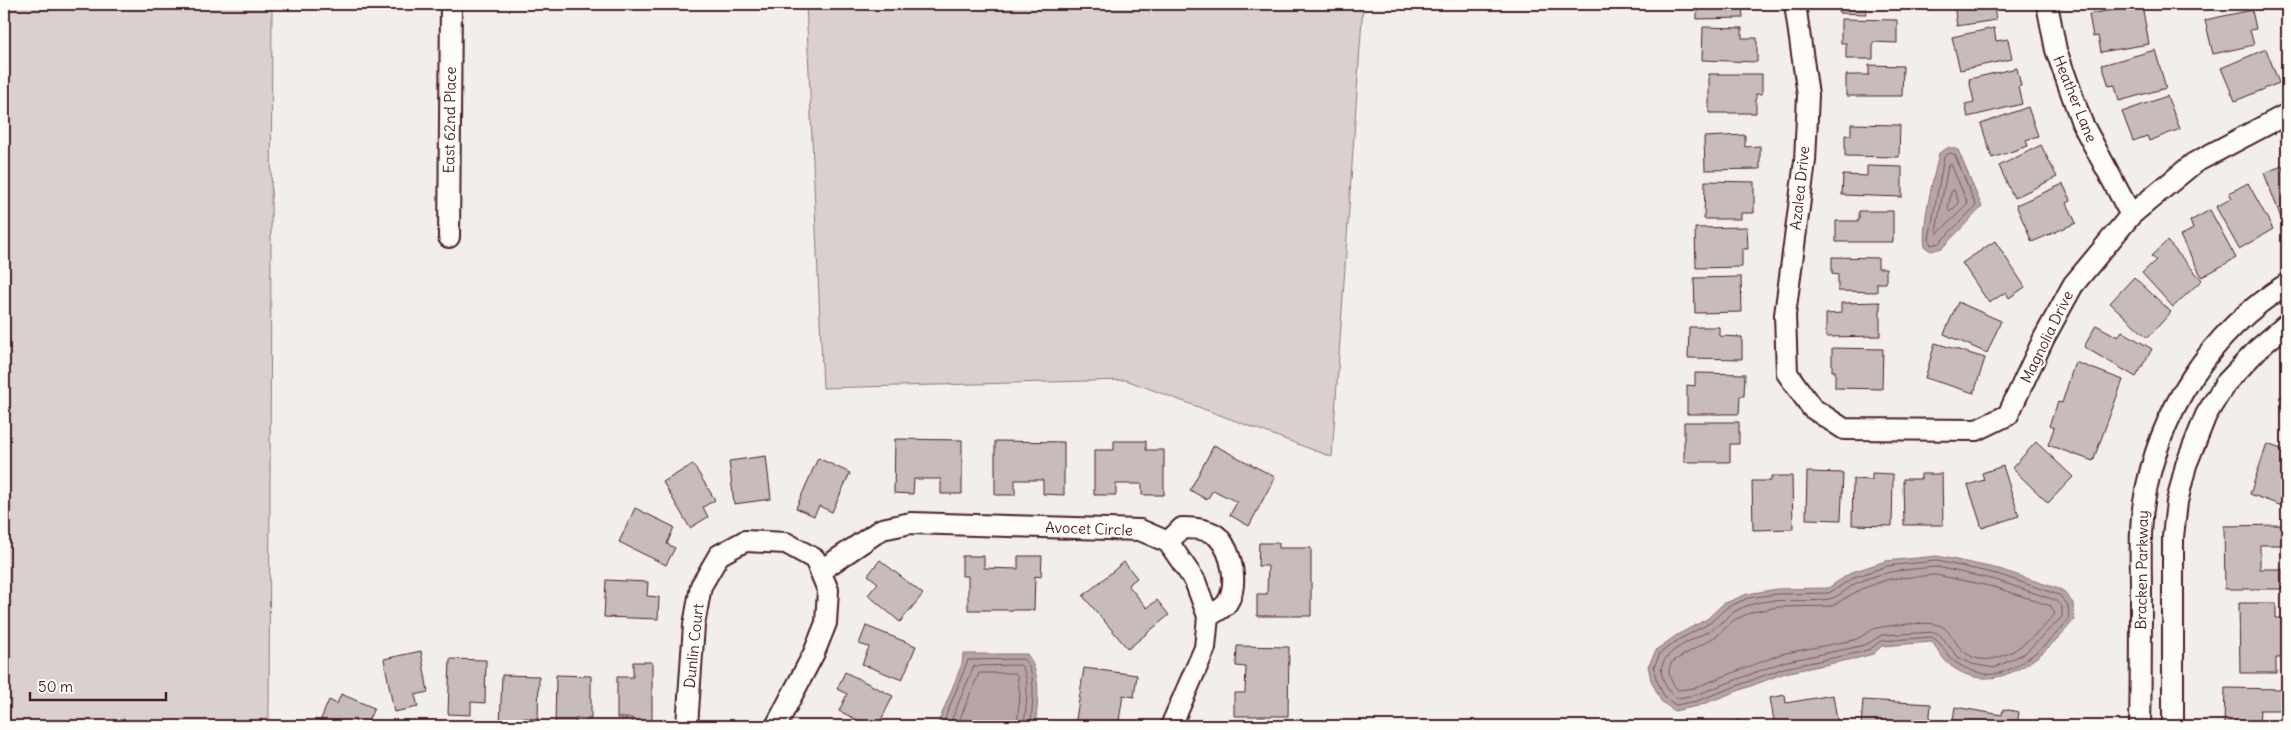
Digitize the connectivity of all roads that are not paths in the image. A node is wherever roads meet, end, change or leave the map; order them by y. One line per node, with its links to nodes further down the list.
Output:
1 (451, 4): 6 (street, East 62nd Place)
2 (1795, 4): 9 (street, Azalea Drive)
3 (2047, 4): 5 (street, Heather Lane)
4 (2287, 114): 5 (street, Magnolia Drive)
5 (2131, 215): 9 (street, Magnolia Drive)
6 (449, 237)
7 (2287, 284): 16 (street, Bracken Parkway)
8 (2287, 324): 17 (street, Bracken Parkway)
9 (1788, 373)
10 (1168, 542): 11 (street, Avocet Circle); 12 (street); 12 (street)
11 (820, 572): 13 (street, Dunlin Court); 14 (street, Dunlin Court)
12 (1208, 616): 15 (street)
13 (687, 726)
14 (776, 726)
15 (1171, 726)
16 (2140, 726)
17 (2173, 726)

